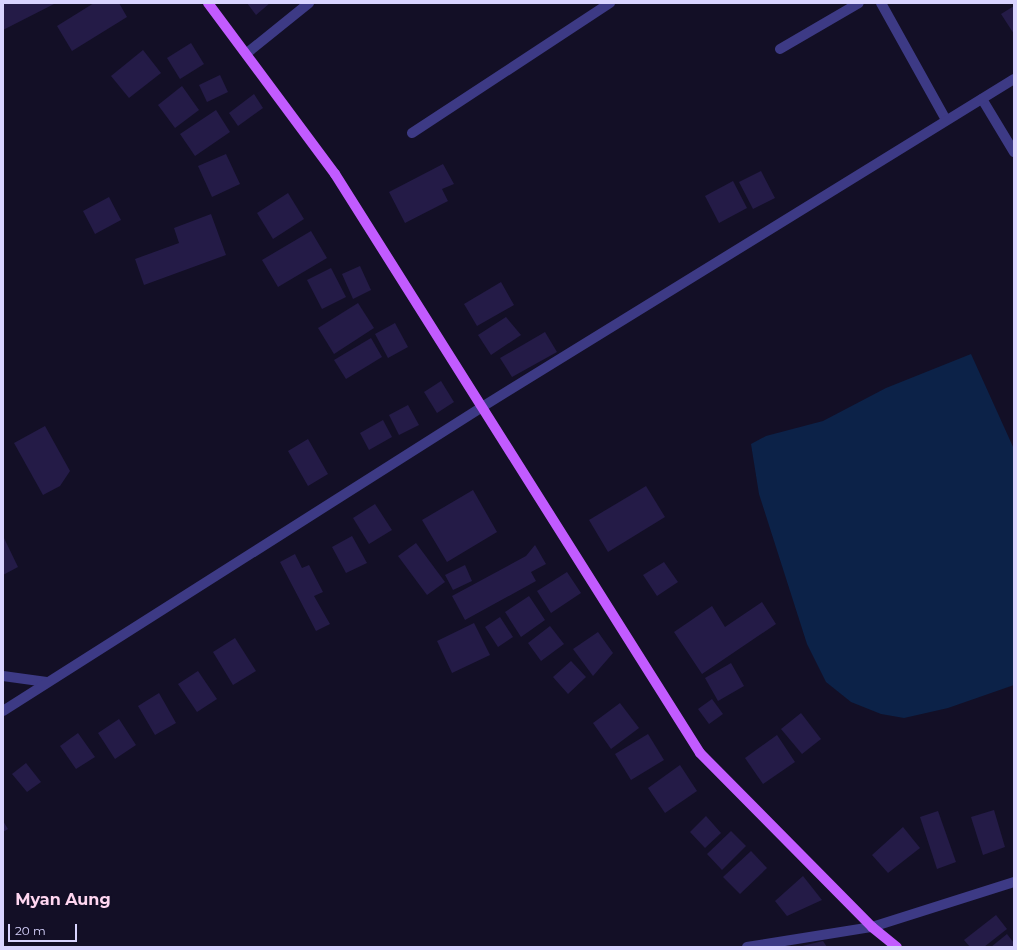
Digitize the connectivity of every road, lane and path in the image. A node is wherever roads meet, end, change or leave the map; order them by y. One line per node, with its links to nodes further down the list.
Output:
1 (208, 3): 7 (main road)
2 (309, 3): 7 (street)
3 (610, 3): 11 (street)
4 (859, 3): 6 (street)
5 (881, 3): 10 (street)
6 (780, 49)
7 (247, 53): 13 (main road)
8 (1014, 79): 9 (street)
9 (982, 99): 10 (street); 12 (street)
10 (946, 120): 13 (street)
11 (412, 133)
12 (1014, 152)
13 (482, 407): 15 (street); 18 (main road)
14 (3, 676): 15 (street)
15 (48, 682): 16 (street)
16 (3, 712)
17 (1014, 882): 18 (street)
18 (872, 927): 19 (street); 20 (main road)
19 (747, 947)
20 (897, 947)

